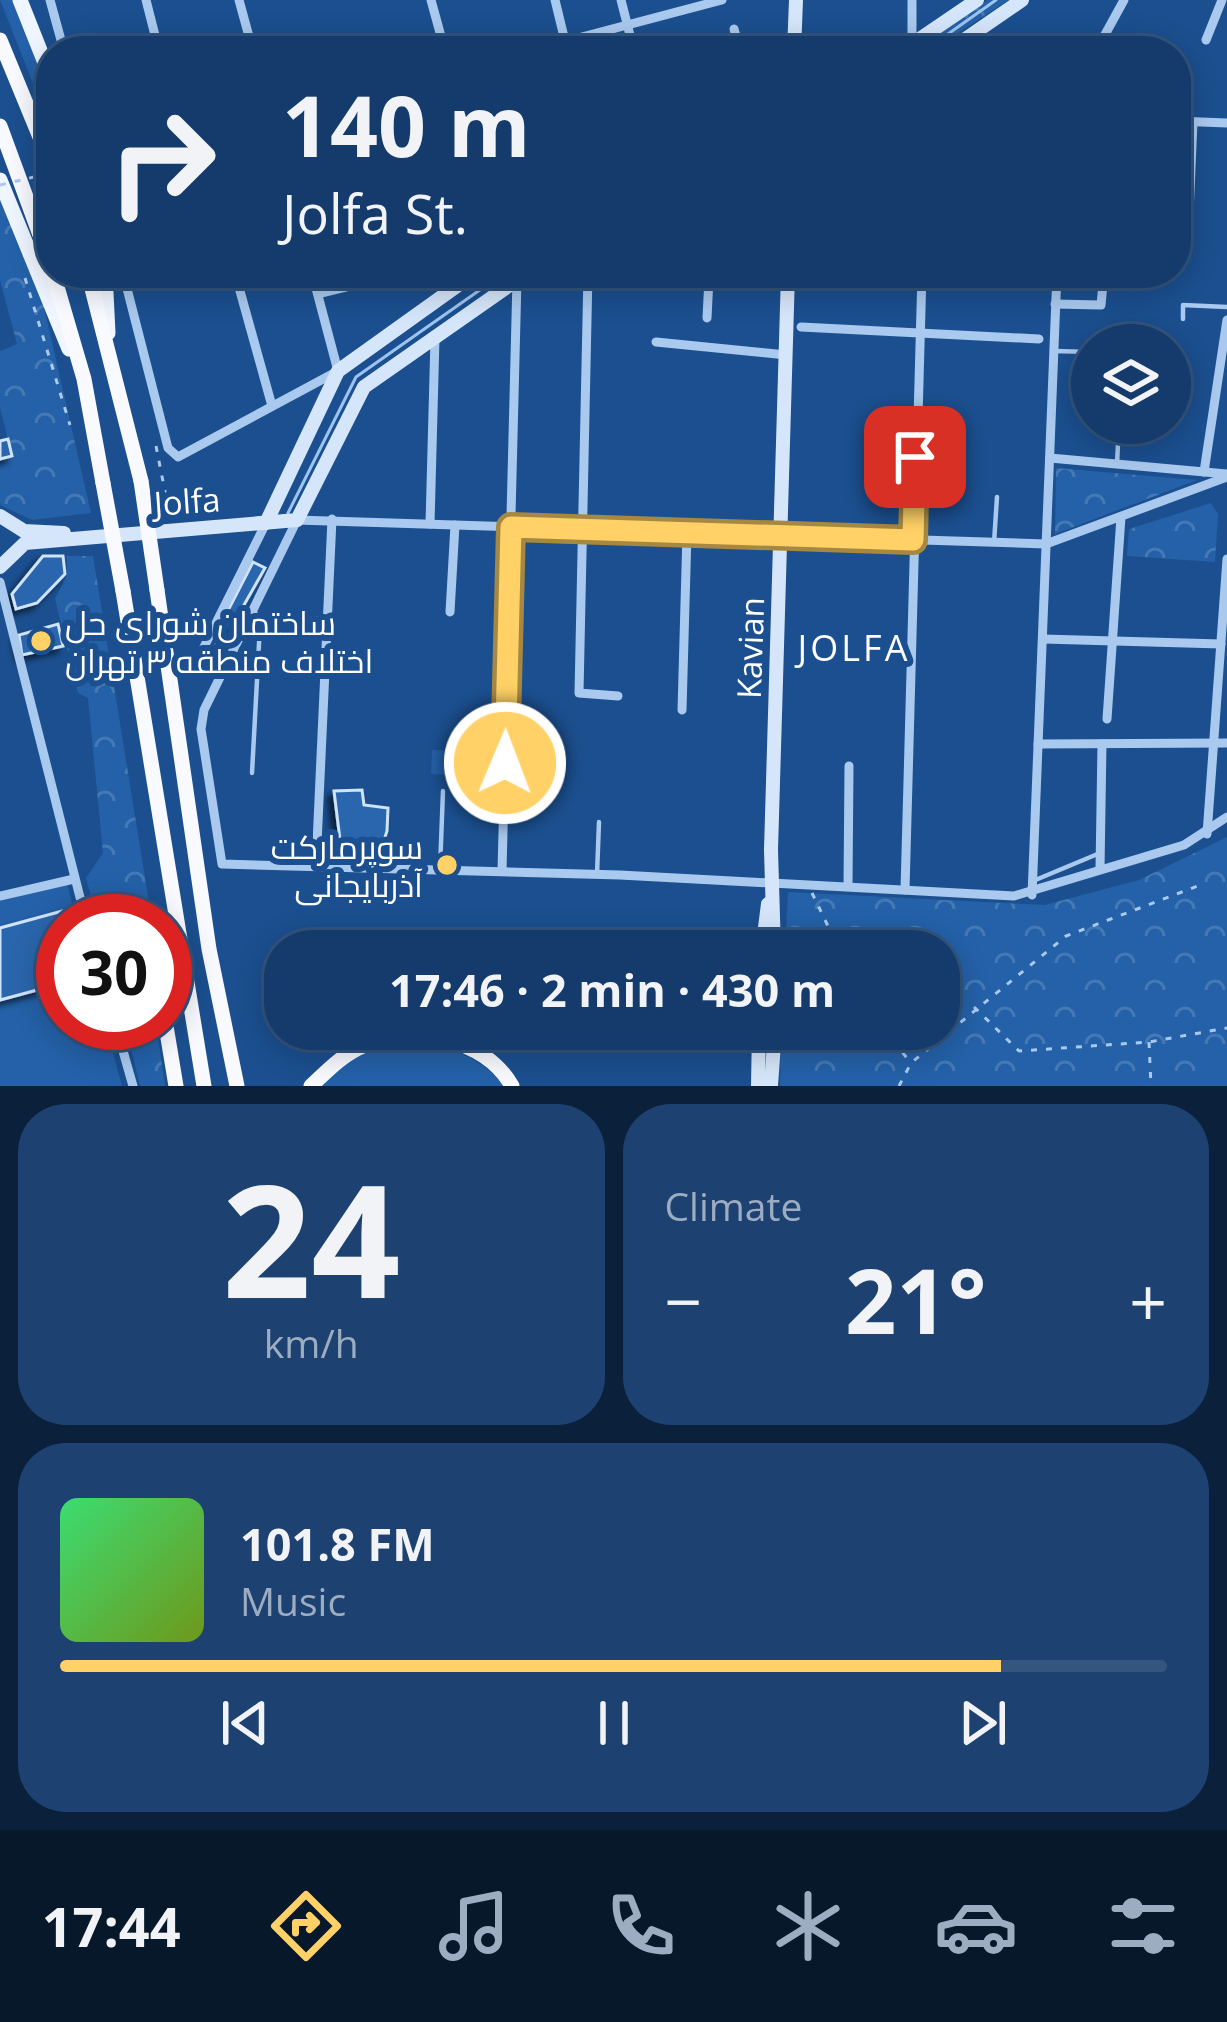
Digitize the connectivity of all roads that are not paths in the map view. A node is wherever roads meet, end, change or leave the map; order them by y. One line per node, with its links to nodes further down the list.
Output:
1 (20, 0): 31 (main road)
2 (50, 0): 17 (street)
3 (146, 0): 18 (street)
4 (239, 0): 19 (street)
5 (431, 0): 20 (street)
6 (555, 0): 21 (street)
7 (621, 0): 15 (street)
8 (722, 0): 15 (street)
9 (796, 0): 25 (main road)
10 (912, 0): 26 (street)
11 (977, 0): 27 (main road)
12 (1022, 0): 28 (main road)
13 (1124, 0): 29 (street)
14 (1222, 0): 32 (street)
15 (628, 25): 22 (street); 23 (street)
16 (734, 29): 24 (street)
17 (60, 36)
18 (155, 36)
19 (249, 36)
20 (441, 36)
21 (565, 36)
22 (585, 36)
23 (631, 36)
24 (736, 36)
25 (795, 36)
26 (908, 36)
27 (924, 36)
28 (970, 36)
29 (1105, 36)
30 (0, 40): 36 (highway)
31 (36, 40)
32 (1206, 40)
33 (1193, 122): 34 (street); 37 (street)
34 (1227, 123)
35 (0, 125): 39 (highway)
36 (36, 130)
37 (1191, 168)
38 (0, 183): 40 (main road)
39 (36, 225)
40 (36, 267)
41 (45, 288): 74 (main road)
42 (58, 288): 74 (highway)
43 (93, 288): 65 (highway)
44 (106, 288): 65 (main road)
45 (127, 288): 76 (street)
46 (239, 288): 76 (street)
47 (316, 288): 58 (street)
48 (343, 288): 58 (street)
49 (454, 288): 73 (main road)
50 (504, 288): 67 (main road)
51 (521, 288): 90 (street)
52 (588, 288): 91 (street)
53 (708, 288): 61 (street)
54 (788, 288): 72 (main road, Kavian)
55 (922, 288): 66 (street)
56 (1056, 288): 59 (street)
57 (1103, 288): 59 (street)
58 (318, 294): 73 (street)
59 (1055, 304): 70 (street)
60 (1227, 307): 62 (lane)
61 (707, 318)
62 (1183, 319)
63 (1227, 320): 75 (street)
64 (801, 327): 66 (street)
65 (108, 333): 147 (highway, bridge)
66 (920, 333): 68 (street); 95 (street)
67 (435, 334): 86 (main road); 88 (street)
68 (1039, 339)
69 (656, 342): 72 (street)
70 (1054, 351): 71 (lane); 78 (street)
71 (1071, 351)
72 (786, 355): 94 (main road, Kavian)
73 (338, 371): 76 (street); 87 (main road)
74 (84, 379): 126 (highway, bridge)
75 (1221, 397): 80 (street)
76 (272, 406)
77 (1118, 444): 79 (lane)
78 (1050, 458): 79 (street); 97 (street)
79 (1117, 464): 80 (street)
80 (1204, 472): 81 (street)
81 (1227, 476): 84 (street)
82 (997, 497): 96 (lane)
83 (0, 516): 93 (main road)
84 (1121, 517): 97 (street); 106 (street)
85 (332, 519): 86 (street); 88 (street); 103 (street)
86 (297, 520): 87 (main road, Jolfa); 101 (street)
87 (266, 523): 93 (main road, Jolfa); 108 (street)
88 (430, 524): 89 (street)
89 (454, 525): 90 (street); 102 (street)
90 (511, 527): 91 (street); 127 (street)
91 (580, 529): 92 (street); 109 (street)
92 (688, 532): 94 (street); 110 (street)
93 (81, 536): 99 (main road)
94 (781, 536): 95 (street); 131 (main road, Kavian)
95 (913, 540): 96 (street); 133 (street)
96 (994, 543): 97 (street)
97 (1046, 544): 105 (street)
98 (1227, 559): 107 (street)
99 (0, 567)
100 (0, 582): 129 (street)
101 (254, 609): 104 (lane); 123 (street)
102 (450, 612)
103 (328, 620): 104 (street); 123 (street)
104 (260, 625): 117 (lane)
105 (1042, 639): 106 (street); 114 (street)
106 (1113, 641): 107 (street); 111 (street)
107 (1221, 644): 112 (street)
108 (203, 649)
109 (618, 695)
110 (682, 710)
111 (1107, 719)
112 (1214, 743): 113 (street); 115 (street); 121 (street)
113 (1227, 743)
114 (1038, 744): 115 (street); 130 (street)
115 (1102, 744): 122 (street)
116 (849, 766): 132 (street)
117 (252, 773)
118 (442, 791): 124 (lane)
119 (1227, 818): 121 (street)
120 (599, 821): 128 (lane)
121 (1207, 834): 125 (street)
122 (1100, 853): 125 (street); 130 (lane)
123 (316, 865): 124 (street)
124 (440, 869): 127 (street)
125 (1100, 869): 136 (street)
126 (167, 871): 135 (highway); 146 (highway)
127 (502, 871): 128 (street)
128 (597, 874): 131 (street)
129 (74, 879): 134 (street); 137 (street)
130 (1033, 881): 136 (street)
131 (772, 882): 132 (street); 138 (main road, Kavian); 139 (main road, Kavian)
132 (848, 886): 133 (street)
133 (904, 890): 136 (street)
134 (78, 894)
135 (166, 894)
136 (1032, 895)
137 (0, 896)
138 (765, 930)
139 (774, 930)
140 (123, 1050): 144 (street)
141 (170, 1050): 145 (highway)
142 (759, 1050): 150 (main road)
143 (774, 1050): 151 (main road)
144 (133, 1086)
145 (176, 1086)
146 (204, 1086)
147 (237, 1086)
148 (311, 1086): 149 (highway)
149 (512, 1086)
150 (758, 1086)
151 (771, 1086)

